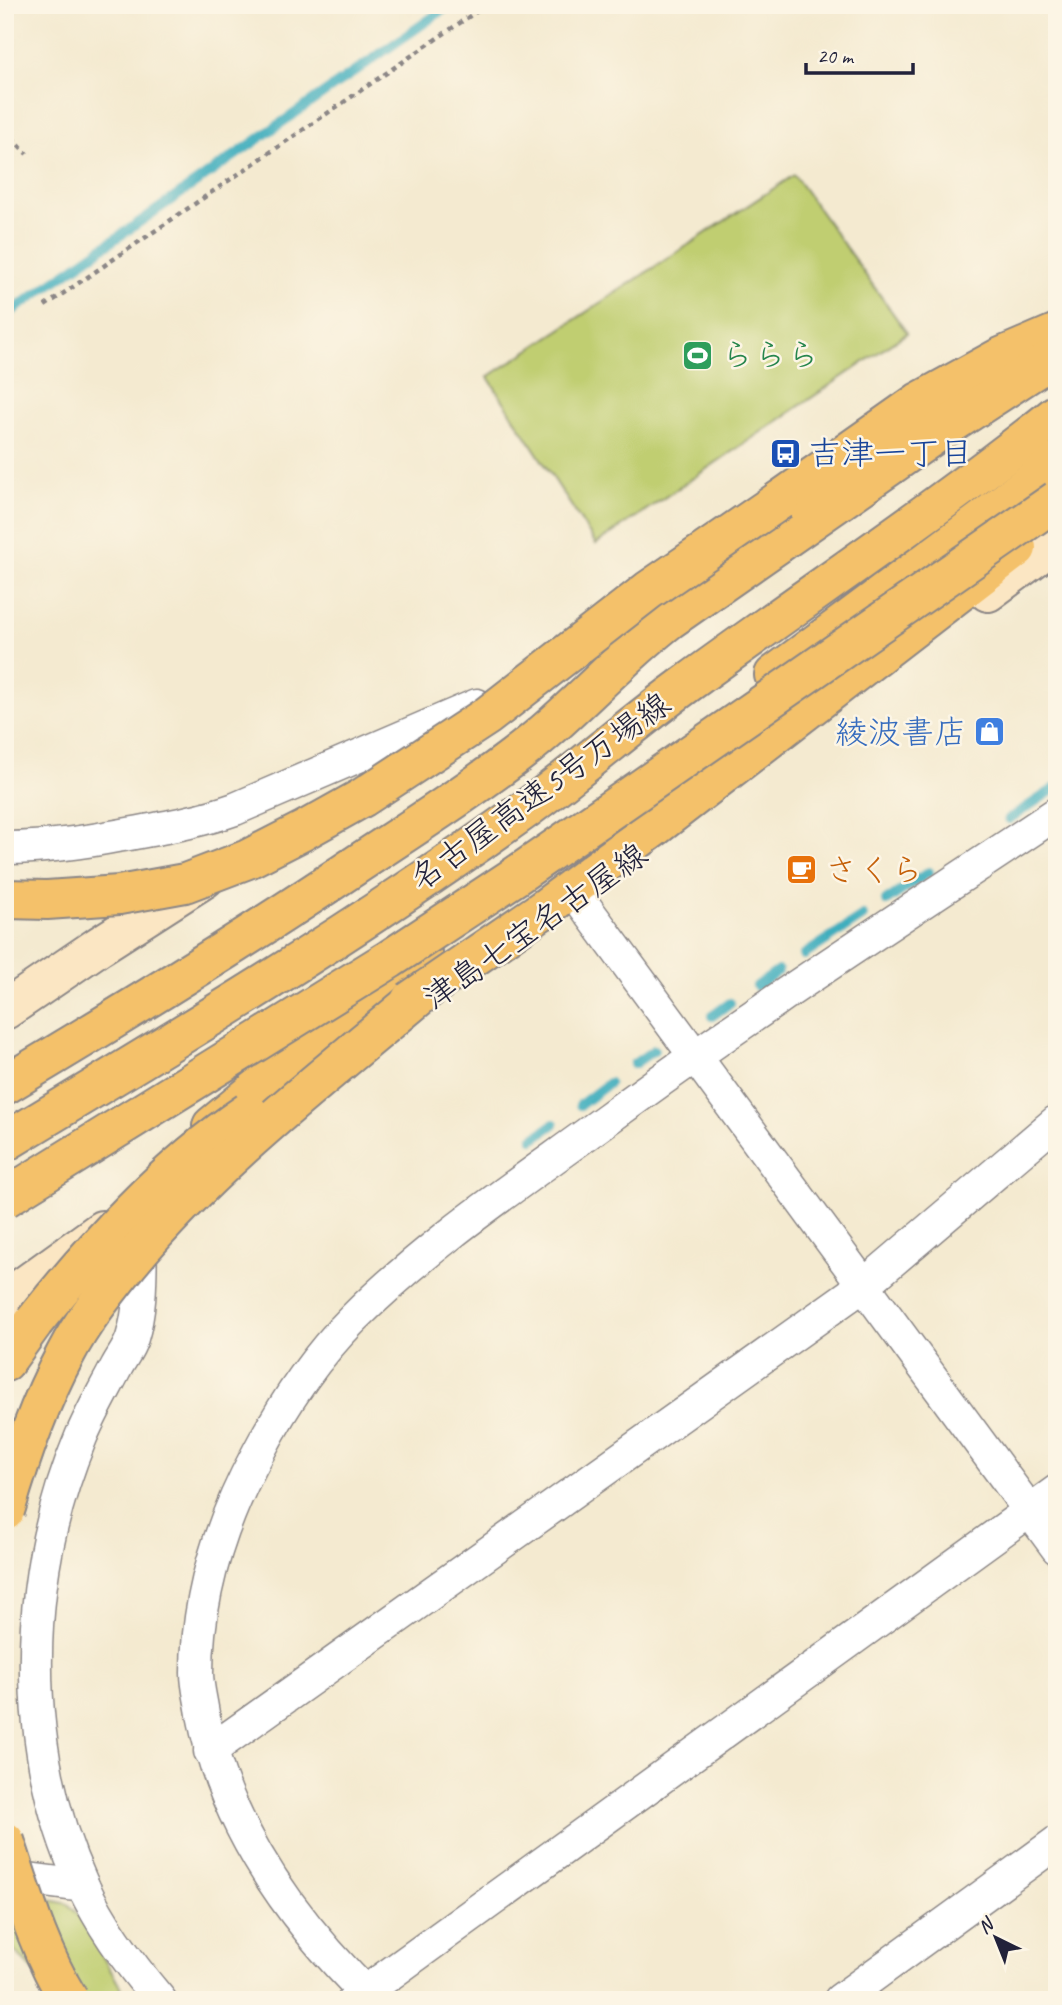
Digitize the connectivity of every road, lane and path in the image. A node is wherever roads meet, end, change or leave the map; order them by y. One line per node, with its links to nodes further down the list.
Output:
1 (486, 5): 4 (path)
2 (5, 130): 3 (path)
3 (27, 155)
4 (45, 306)
5 (1057, 335): 12 (main road); 16 (highway, bridge)
6 (1057, 355): 20 (highway)
7 (1057, 414): 22 (highway, 名古屋高速5号万場線)
8 (1057, 461): 25 (highway)
9 (1057, 500): 24 (highway, 名古屋高速5号万場線, bridge)
10 (1057, 517): 17 (highway, bridge)
11 (1057, 541): 15 (main road, 津島七宝名古屋線)
12 (477, 705): 14 (street); 18 (main road)
13 (1057, 813): 19 (street)
14 (5, 848)
15 (579, 897): 19 (street); 23 (main road, 津島七宝名古屋線)
16 (5, 899)
17 (430, 987): 28 (highway, bridge); 30 (highway, bridge)
18 (5, 1010)
19 (695, 1054): 26 (street); 33 (street)
20 (5, 1085)
21 (1057, 1121): 26 (street)
22 (5, 1142)
23 (176, 1177): 25 (main road, 津島七宝名古屋線); 37 (street)
24 (5, 1198)
25 (91, 1238): 27 (main road, 津島七宝名古屋線)
26 (864, 1285): 31 (street); 33 (street)
27 (5, 1300)
28 (5, 1363)
29 (1057, 1491): 31 (street)
30 (5, 1511)
31 (1030, 1511): 32 (street); 38 (street)
32 (1057, 1548)
33 (210, 1751): 38 (street)
34 (5, 1840): 39 (highway, bridge)
35 (1057, 1842): 41 (street)
36 (5, 1876): 37 (street)
37 (83, 1886): 40 (street)
38 (364, 1997)
39 (69, 2000)
40 (160, 2000)
41 (840, 2000)

